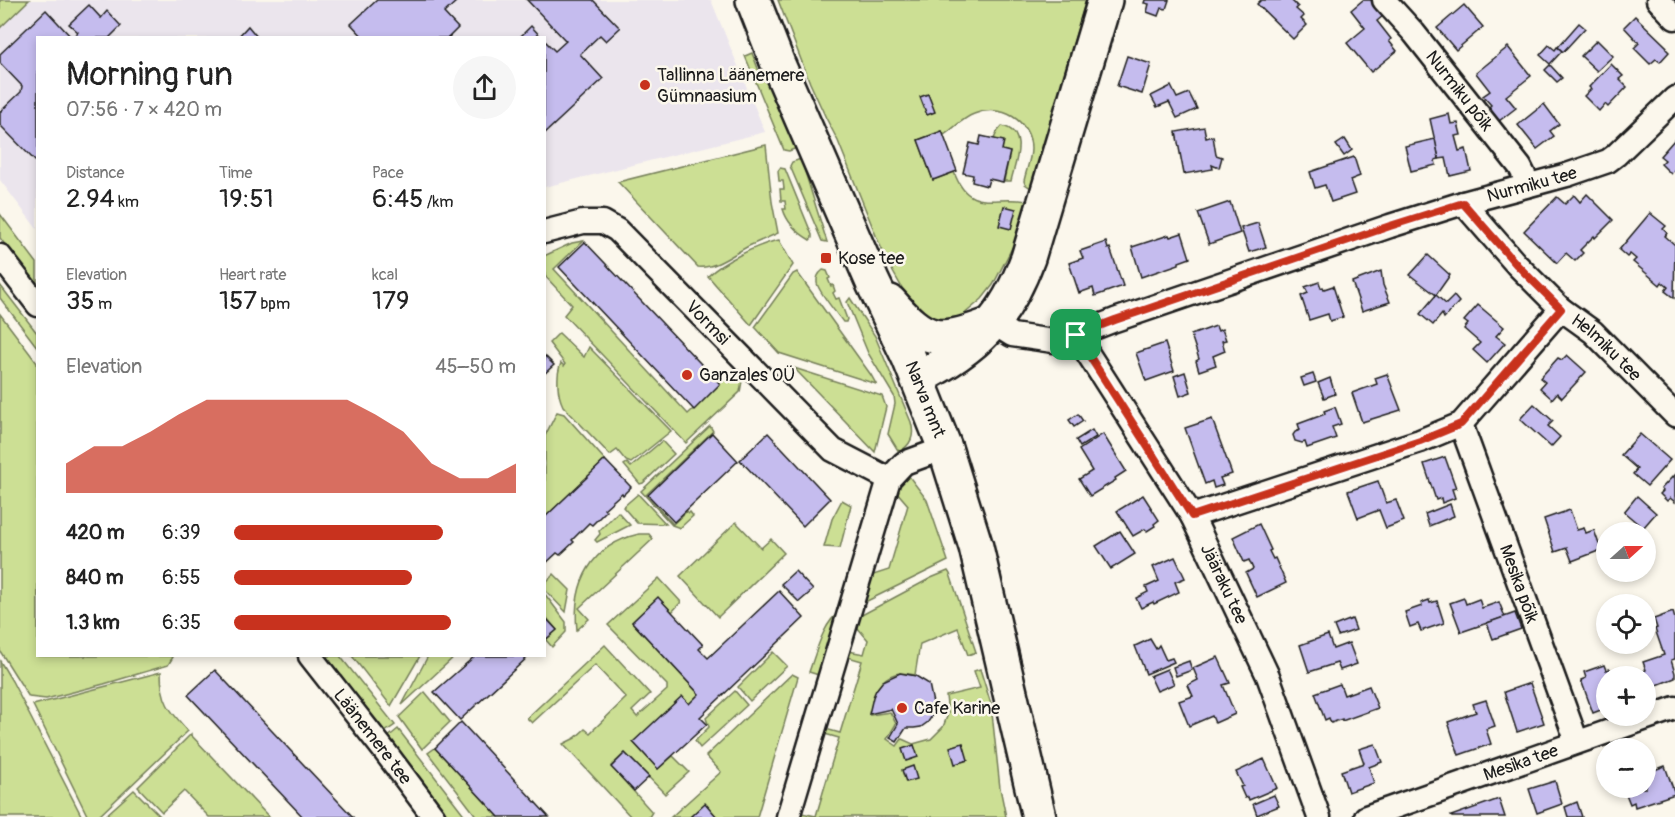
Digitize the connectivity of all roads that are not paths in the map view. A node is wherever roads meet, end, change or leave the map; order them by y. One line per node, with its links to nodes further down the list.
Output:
1 (753, 0): 11 (main road, Narva mnt)
2 (1105, 0): 14 (main road)
3 (1384, 0): 7 (street, Nurmiku põik)
4 (1658, 0): 5 (street)
5 (1675, 18)
6 (1675, 98): 7 (street, Nurmiku tee)
7 (1529, 185): 8 (street, Nurmiku tee)
8 (1463, 203): 13 (street, Helmiku tee); 15 (street, Nurmiku tee)
9 (546, 231): 20 (street, Vormsi)
10 (0, 256): 12 (street)
11 (873, 283): 14 (main road); 16 (main road, Narva mnt)
12 (36, 302)
13 (1561, 309): 17 (street, Helmiku tee); 18 (street)
14 (993, 323): 15 (street, Nurmiku tee); 16 (main road)
15 (1076, 335): 21 (street, Jääraku tee)
16 (918, 378): 19 (main road, Narva mnt)
17 (1675, 416)
18 (1461, 424): 21 (street); 24 (street, Mesika põik)
19 (945, 448): 20 (street); 27 (main road, Narva mnt)
20 (889, 479): 26 (street)
21 (1192, 516): 28 (street, Jääraku tee)
22 (311, 657): 25 (street, Läänemere tee)
23 (1675, 708): 24 (street, Mesika tee)
24 (1577, 742): 29 (street, Mesika tee)
25 (434, 817)
26 (788, 817)
27 (1039, 817)
28 (1319, 817)
29 (1366, 817)

